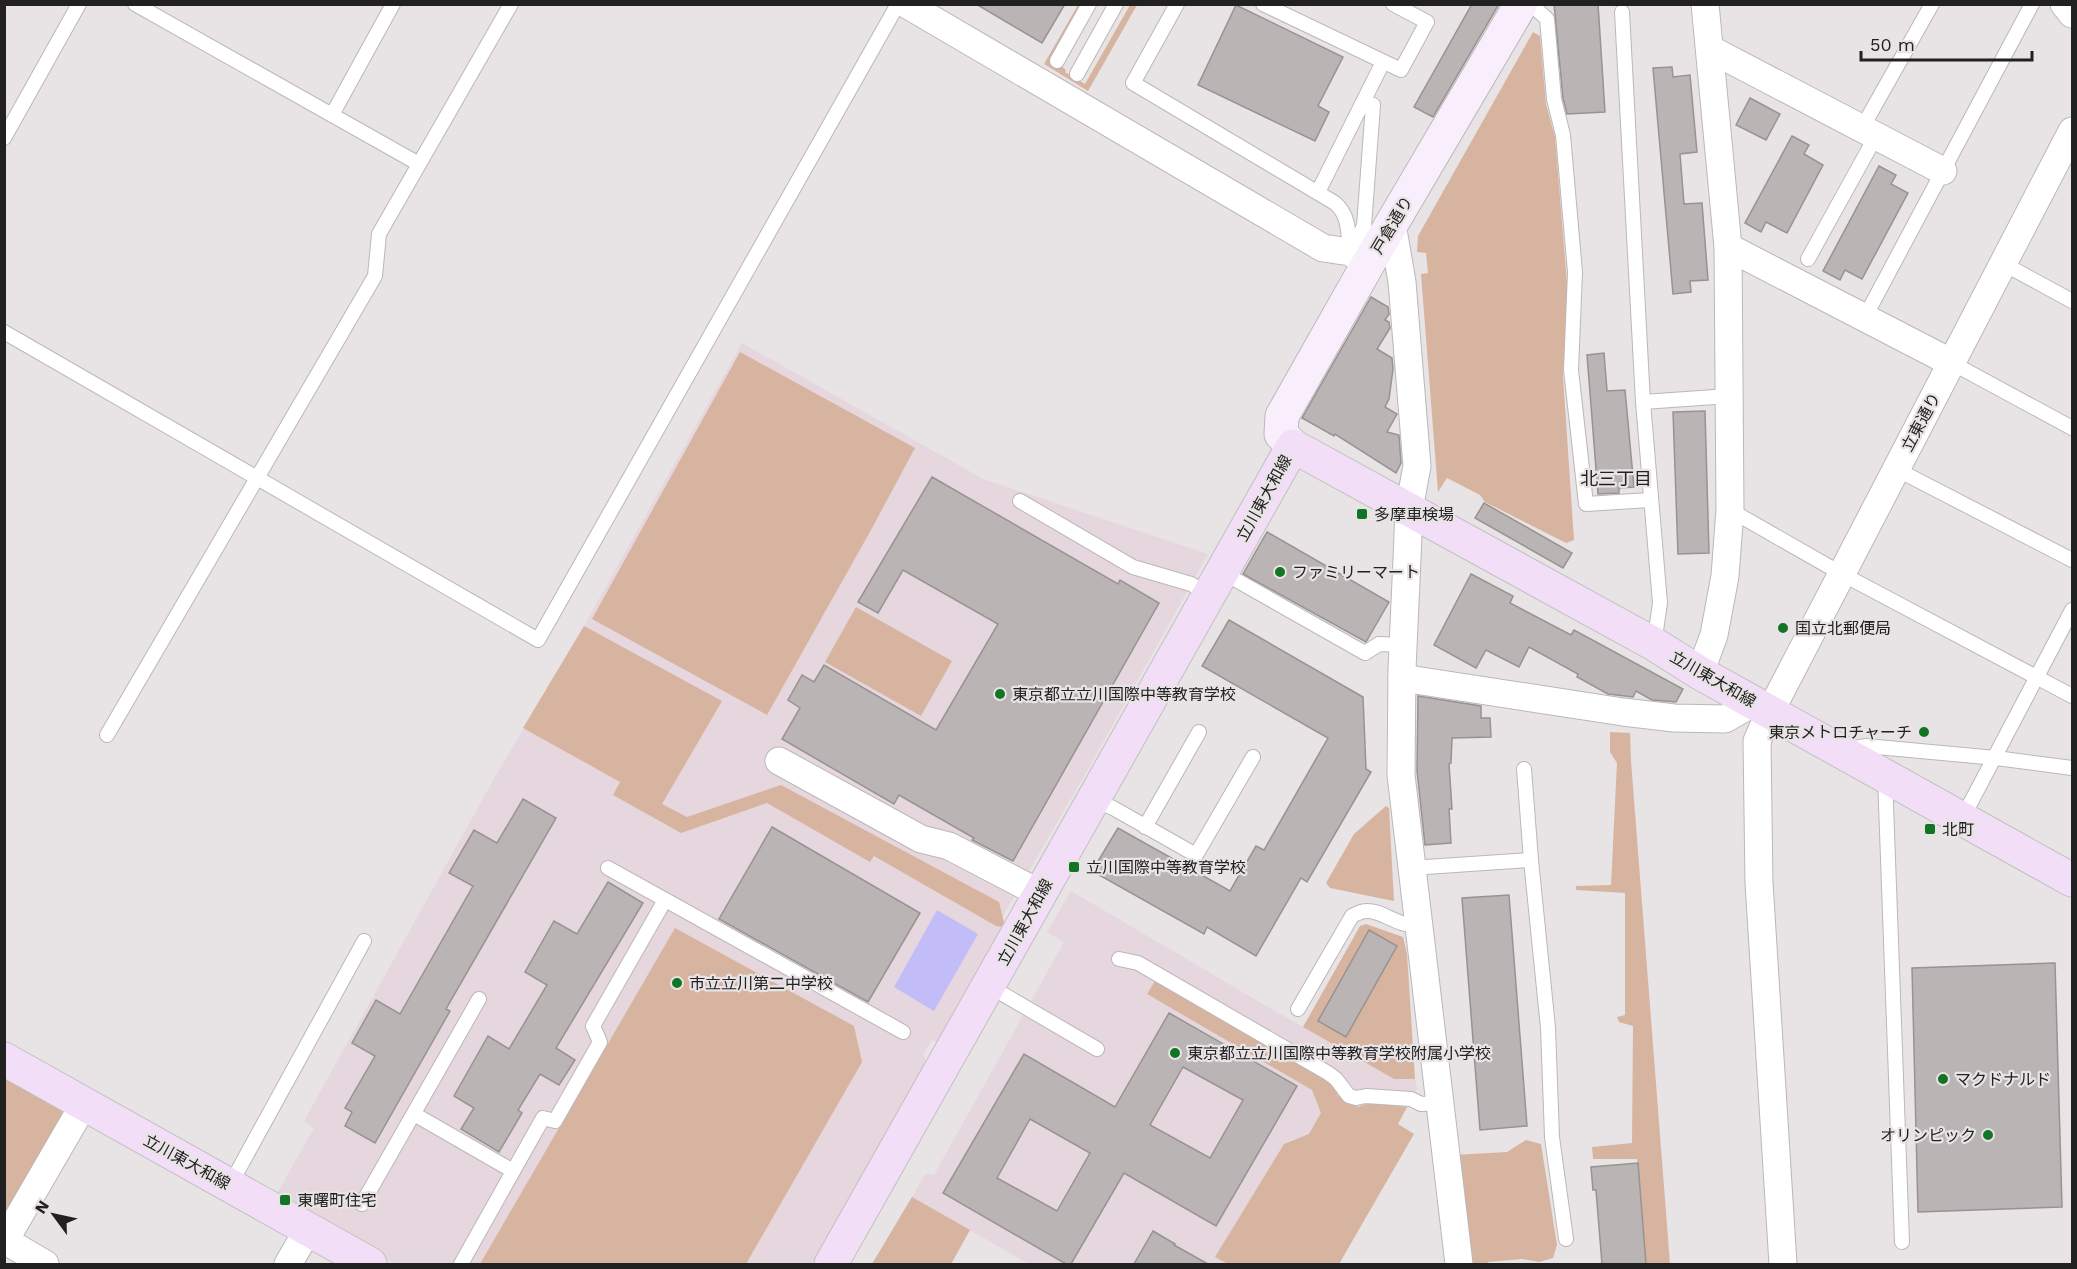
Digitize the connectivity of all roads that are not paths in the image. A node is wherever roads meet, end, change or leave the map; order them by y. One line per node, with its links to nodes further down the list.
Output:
1 (79, 4): 28 (lane)
2 (135, 4): 25 (lane)
3 (393, 4): 25 (lane)
4 (511, 4): 29 (lane)
5 (898, 4): 46 (lane)
6 (906, 4): 34 (street)
7 (1089, 4): 21 (lane)
8 (1116, 4): 23 (lane)
9 (1177, 4): 31 (lane)
10 (1263, 4): 22 (lane)
11 (1393, 4): 22 (lane)
12 (1521, 4): 32 (street, 戸倉通り)
13 (1531, 4): 47 (lane)
14 (1705, 4): 20 (street)
15 (1932, 4): 27 (lane)
16 (2032, 4): 30 (lane)
17 (2064, 4): 19 (street)
18 (1622, 12): 42 (lane)
19 (2073, 14)
20 (1710, 49): 27 (street); 33 (street)
21 (1057, 61)
22 (1383, 62): 24 (lane)
23 (1077, 74)
24 (1364, 100): 31 (lane); 34 (lane)
25 (332, 115): 29 (lane)
26 (2073, 131): 36 (street, 立東通り)
27 (1869, 132): 30 (street); 35 (lane)
28 (4, 138)
29 (418, 164): 46 (lane)
30 (1943, 171): 38 (lane)
31 (1318, 192): 34 (lane)
32 (1392, 224): 34 (street, 戸倉通り); 49 (street)
33 (1728, 247): 38 (street); 41 (street)
34 (1359, 258): 44 (street, 戸倉通り)
35 (1808, 259)
36 (2004, 264): 37 (lane); 40 (street, 立東通り)
37 (2073, 301)
38 (1865, 318): 40 (street)
39 (4, 332): 46 (lane)
40 (1952, 363): 43 (lane); 45 (street, 立東通り)
41 (1729, 396): 42 (lane); 50 (street)
42 (1643, 402): 47 (lane)
43 (2073, 428)
44 (1293, 446): 49 (main road, 立川東大和線); 53 (main road, 立川東大和線)
45 (1896, 469): 51 (lane); 52 (street, 立東通り)
46 (258, 477): 63 (lane)
47 (1650, 500): 55 (lane)
48 (1020, 501): 53 (lane)
49 (1409, 509): 55 (main road, 立川東大和線); 56 (street)
50 (1730, 510): 52 (lane); 57 (street)
51 (2073, 560)
52 (1842, 574): 59 (lane); 61 (street, 立東通り)
53 (1216, 584): 56 (lane); 71 (main road, 立川東大和線)
54 (2073, 610): 59 (lane)
55 (1654, 644): 57 (main road, 立川東大和線)
56 (1403, 645): 58 (street)
57 (1700, 673): 61 (main road, 立川東大和線)
58 (1402, 678): 61 (street); 76 (street)
59 (2037, 678): 60 (lane); 66 (lane)
60 (2073, 696)
61 (1761, 707): 64 (main road, 立川東大和線); 105 (street, 立東通り)
62 (1199, 732): 73 (lane)
63 (107, 735)
64 (1839, 750): 66 (lane); 70 (main road, 立川東大和線)
65 (1253, 757): 73 (lane)
66 (1995, 758): 68 (lane); 72 (lane)
67 (779, 761): 78 (street)
68 (2073, 768)
69 (1524, 769): 74 (lane)
70 (1884, 777): 72 (main road, 立川東大和線); 98 (lane)
71 (1094, 800): 73 (lane); 78 (main road, 立川東大和線)
72 (1962, 819): 77 (main road, 立川東大和線)
73 (1145, 827)
74 (1531, 860): 76 (lane); 96 (lane)
75 (608, 868): 79 (lane)
76 (1411, 868): 80 (street)
77 (2073, 880)
78 (1041, 894): 83 (main road, 立川東大和線)
79 (665, 900): 86 (lane); 92 (lane)
80 (1418, 925): 85 (lane); 89 (street)
81 (364, 941): 93 (lane)
82 (1119, 959): 89 (lane)
83 (989, 986): 87 (lane); 103 (main road, 立川東大和線)
84 (479, 999): 91 (lane)
85 (1298, 1009)
86 (903, 1032)
87 (1097, 1049)
88 (4, 1059): 90 (main road, 立川東大和線)
89 (1439, 1103): 104 (street)
90 (84, 1104): 93 (main road, 立川東大和線); 97 (street)
91 (414, 1114): 92 (lane); 94 (lane)
92 (513, 1171): 102 (lane)
93 (230, 1185): 95 (main road, 立川東大和線)
94 (362, 1204)
95 (308, 1230): 100 (street); 101 (main road, 立川東大和線)
96 (1566, 1239)
97 (5, 1241): 99 (street)
98 (1902, 1242)
99 (45, 1264)
100 (288, 1264)
101 (370, 1264)
102 (461, 1264)
103 (831, 1264)
104 (1459, 1264)
105 (1783, 1264)

